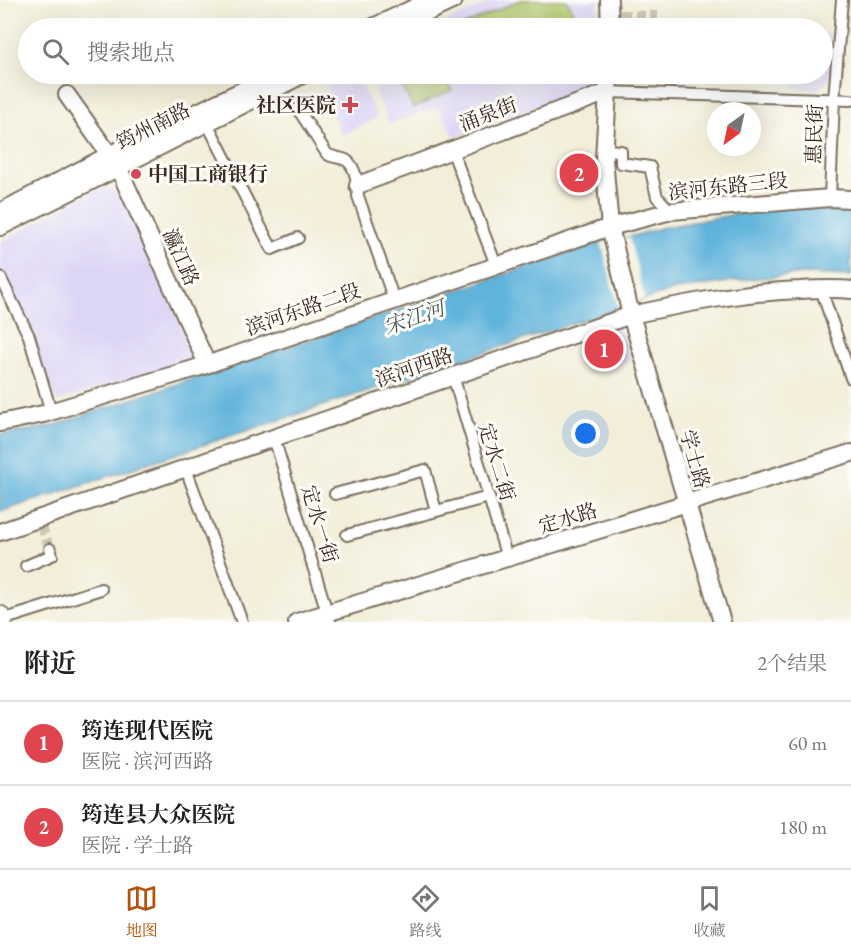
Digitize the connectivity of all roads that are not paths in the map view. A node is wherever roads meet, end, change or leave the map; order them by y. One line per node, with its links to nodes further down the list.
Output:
1 (431, 0): 4 (street)
2 (454, 0): 5 (street)
3 (842, 0): 11 (street, 惠民街)
4 (392, 18)
5 (416, 18)
6 (279, 84): 14 (street, 筠州南路)
7 (279, 84): 17 (street, 筠州南路)
8 (608, 84): 9 (street)
9 (608, 92): 11 (street, 涌泉街); 15 (street, 涌泉街); 16 (street)
10 (67, 95): 17 (street, 瀛江路)
11 (834, 99): 12 (street, 涌泉街); 19 (street, 惠民街)
12 (851, 100)
13 (298, 109): 18 (street)
14 (206, 122): 17 (street, 筠州南路); 25 (street)
15 (452, 150): 18 (street, 涌泉街); 26 (street)
16 (605, 150): 21 (street); 24 (street)
17 (113, 161): 22 (street); 23 (street); 32 (street, 瀛江路)
18 (358, 185): 30 (street)
19 (830, 198): 20 (street, 滨河东路三段); 21 (street, 滨河东路三段)
20 (851, 200)
21 (671, 211): 24 (street, 滨河东路三段)
22 (0, 212)
23 (0, 227)
24 (611, 230): 26 (street, 滨河东路二段); 31 (street, 学士路)
25 (298, 238)
26 (496, 265): 30 (street, 滨河东路二段)
27 (0, 277): 35 (street)
28 (821, 289): 29 (street, 滨河西路); 31 (street, 滨河西路); 34 (street)
29 (851, 290)
30 (394, 300): 32 (street, 滨河东路二段)
31 (630, 311): 33 (street, 滨河西路); 42 (street, 学士路)
32 (207, 364): 35 (street, 滨河东路二段)
33 (453, 376): 37 (street, 滨河西路); 41 (street, 定水二街)
34 (851, 378)
35 (51, 412): 36 (street, 滨河东路二段)
36 (0, 423)
37 (274, 438): 39 (street, 滨河西路); 50 (street, 定水一街)
38 (851, 453): 42 (street, 定水路)
39 (186, 469): 44 (street, 滨河西路); 52 (street)
40 (335, 494): 43 (street)
41 (489, 497): 43 (street); 47 (street, 定水二街)
42 (686, 503): 47 (street, 定水路); 54 (street, 学士路)
43 (436, 511): 45 (street)
44 (0, 532)
45 (347, 535)
46 (50, 549): 48 (street)
47 (507, 558): 50 (street, 定水路)
48 (26, 566)
49 (101, 589): 51 (street)
50 (329, 617): 53 (street, 定水路)
51 (2, 619)
52 (242, 622)
53 (297, 622)
54 (722, 622)

